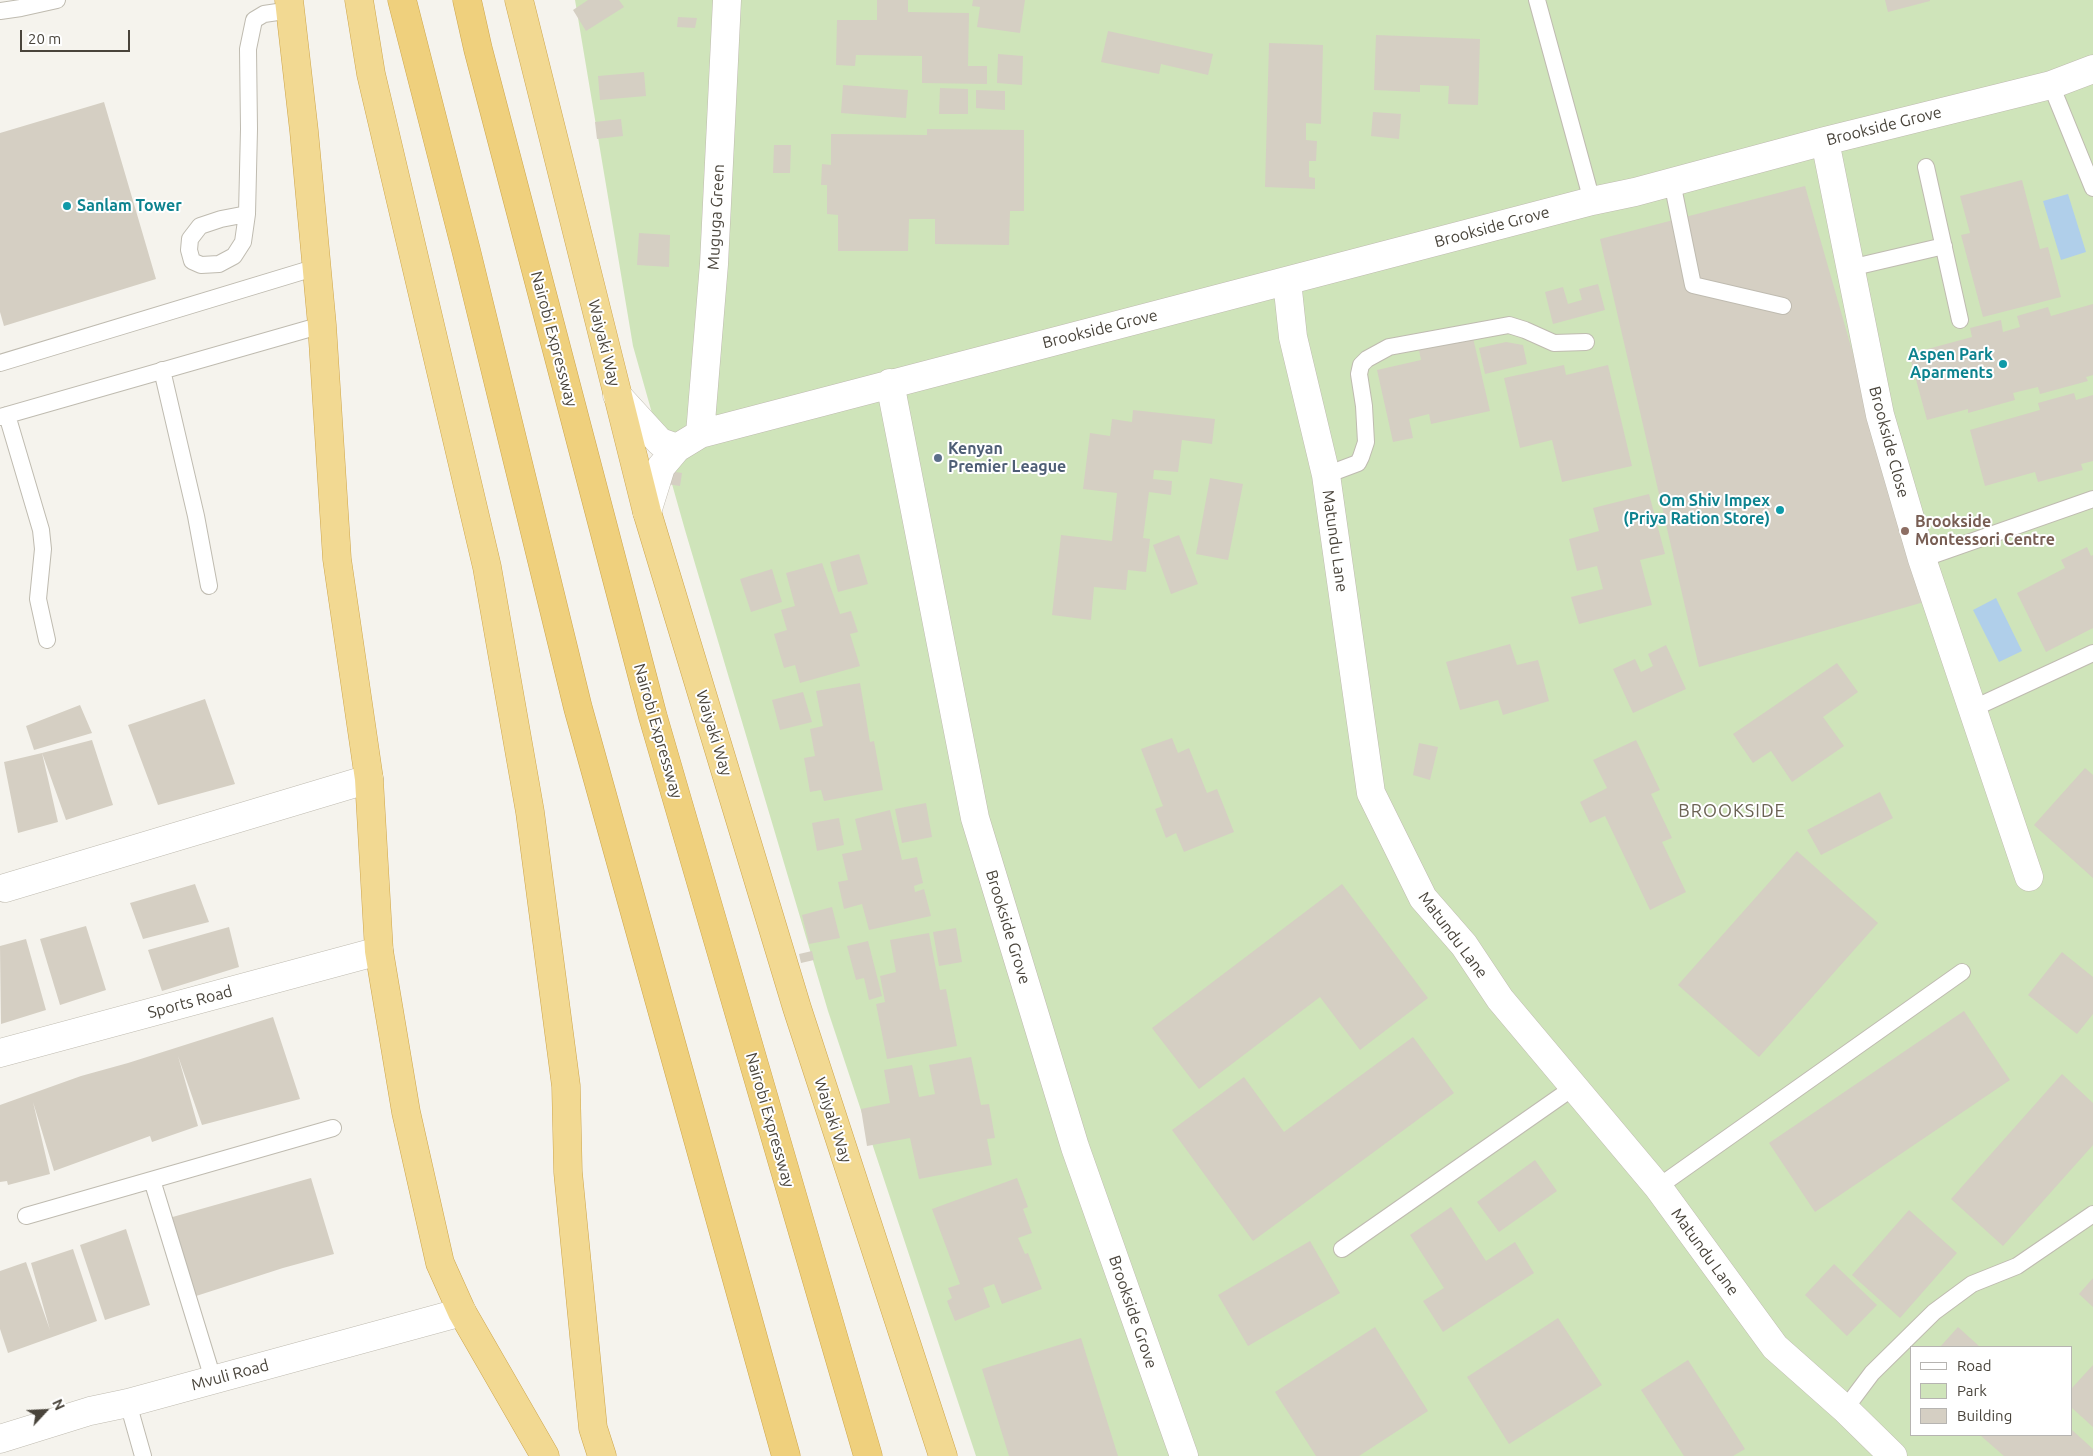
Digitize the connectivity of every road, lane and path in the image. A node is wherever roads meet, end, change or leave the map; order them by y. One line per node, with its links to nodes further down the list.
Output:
1 (57, 0): 9 (lane)
2 (359, 0): 61 (highway)
3 (402, 0): 62 (highway)
4 (468, 0): 63 (highway, Nairobi Expressway)
5 (519, 0): 29 (highway, Waiyaki Way)
6 (726, 0): 31 (street, Muguga Green)
7 (1537, 0): 16 (lane)
8 (290, 5): 17 (lane); 19 (highway)
9 (0, 11)
10 (2093, 69): 11 (street, Brookside Grove)
11 (2051, 85): 12 (street, Brookside Grove); 15 (lane)
12 (1825, 141): 14 (street, Brookside Grove); 20 (street, Brookside Close)
13 (1926, 167): 18 (lane)
14 (1672, 182): 16 (street, Brookside Grove); 22 (lane)
15 (2093, 188)
16 (1592, 201): 21 (street, Brookside Grove)
17 (247, 214)
18 (1944, 246): 20 (lane); 23 (lane)
19 (317, 267): 24 (highway); 26 (lane)
20 (1850, 268): 36 (street, Brookside Close)
21 (1288, 281): 28 (street, Brookside Grove); 33 (street, Matundu Lane)
22 (1783, 306)
23 (1960, 320)
24 (322, 325): 27 (lane); 41 (highway)
25 (1586, 342): 33 (lane)
26 (0, 363)
27 (162, 370): 30 (lane); 37 (lane)
28 (890, 383): 31 (street, Brookside Grove); 65 (street, Brookside Grove)
29 (617, 395): 32 (street); 35 (highway, Waiyaki Way)
30 (4, 416): 38 (lane)
31 (700, 434): 32 (street, Brookside Grove)
32 (677, 448): 35 (street, Brookside Grove)
33 (1326, 475): 47 (street, Matundu Lane)
34 (2093, 499): 36 (lane)
35 (647, 512): 64 (highway, Waiyaki Way)
36 (1922, 559): 40 (street, Brookside Close)
37 (209, 586)
38 (48, 640)
39 (2093, 653): 40 (lane)
40 (1972, 709): 42 (street, Brookside Close)
41 (369, 779): 43 (street); 44 (highway)
42 (2029, 877)
43 (5, 888)
44 (379, 951): 46 (street, Sports Road); 54 (highway)
45 (1962, 972): 50 (lane)
46 (0, 1053)
47 (1574, 1087): 50 (street, Matundu Lane); 53 (lane)
48 (333, 1128): 49 (lane)
49 (152, 1180): 52 (lane); 55 (lane)
50 (1658, 1187): 57 (street, Matundu Lane)
51 (2093, 1214): 57 (lane)
52 (26, 1216)
53 (1342, 1249)
54 (462, 1312): 55 (street, Mvuli Road); 60 (highway)
55 (213, 1379): 56 (street, Mvuli Road)
56 (128, 1403): 58 (street, Mvuli Road); 59 (lane)
57 (1845, 1409): 66 (street, Matundu Lane)
58 (0, 1439)
59 (143, 1456)
60 (546, 1456)
61 (602, 1456)
62 (786, 1456)
63 (868, 1456)
64 (943, 1456)
65 (1184, 1456)
66 (1894, 1456)

